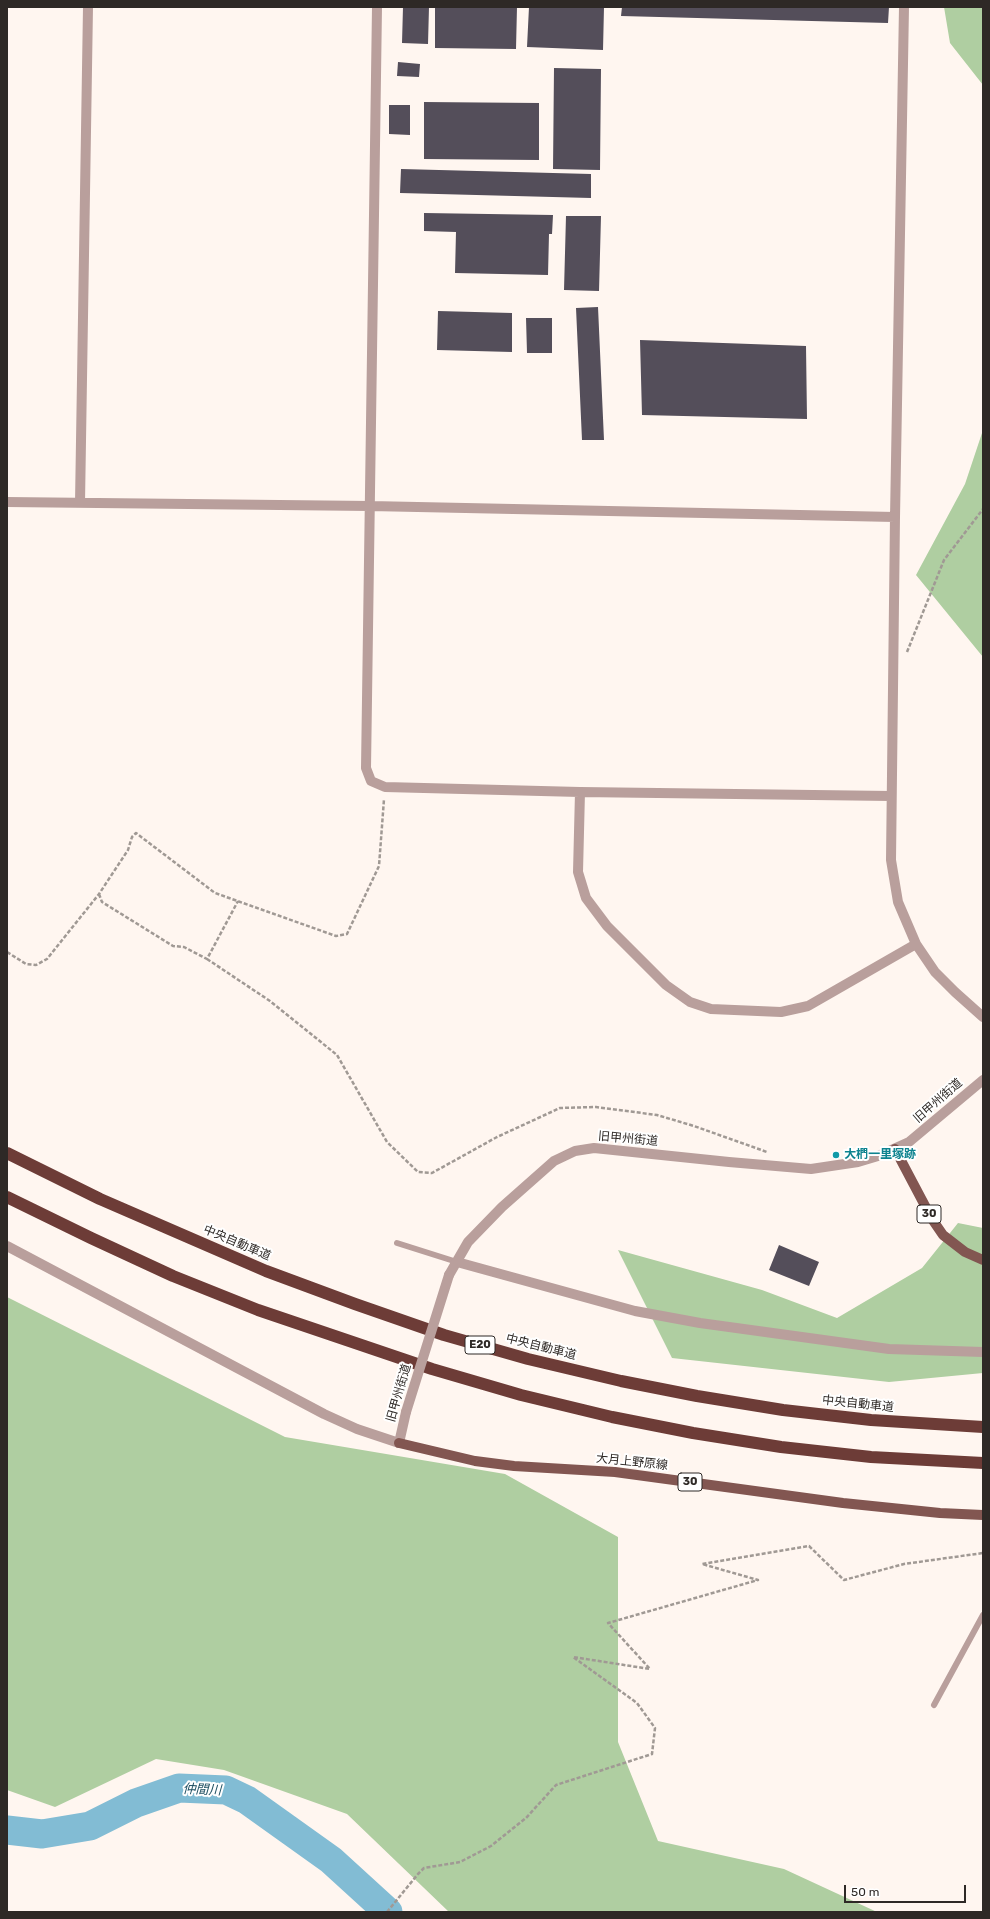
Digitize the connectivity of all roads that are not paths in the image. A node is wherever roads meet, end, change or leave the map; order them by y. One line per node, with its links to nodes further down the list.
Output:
1 (88, 7): 5 (street)
2 (377, 7): 6 (street)
3 (904, 7): 7 (street)
4 (7, 502): 5 (street)
5 (80, 503): 6 (street)
6 (370, 506): 7 (street); 8 (street)
7 (895, 517): 9 (street)
8 (580, 792): 9 (street); 10 (street)
9 (891, 796): 10 (street)
10 (916, 944): 11 (street)
11 (983, 1017)
12 (983, 1080): 13 (street, 旧甲州街道)
13 (895, 1149): 18 (main road, 30); 19 (street, 旧甲州街道)
14 (7, 1153): 21 (highway, 中央自動車道 / E20)
15 (7, 1197): 23 (highway)
16 (397, 1243): 19 (lane)
17 (7, 1246): 22 (street)
18 (983, 1260)
19 (457, 1262): 20 (street); 22 (street, 旧甲州街道, bridge)
20 (983, 1352)
21 (983, 1427)
22 (398, 1443): 24 (main road, 大月上野原線 / 30)
23 (983, 1463)
24 (983, 1516)
25 (983, 1615): 26 (lane)
26 (934, 1705)

